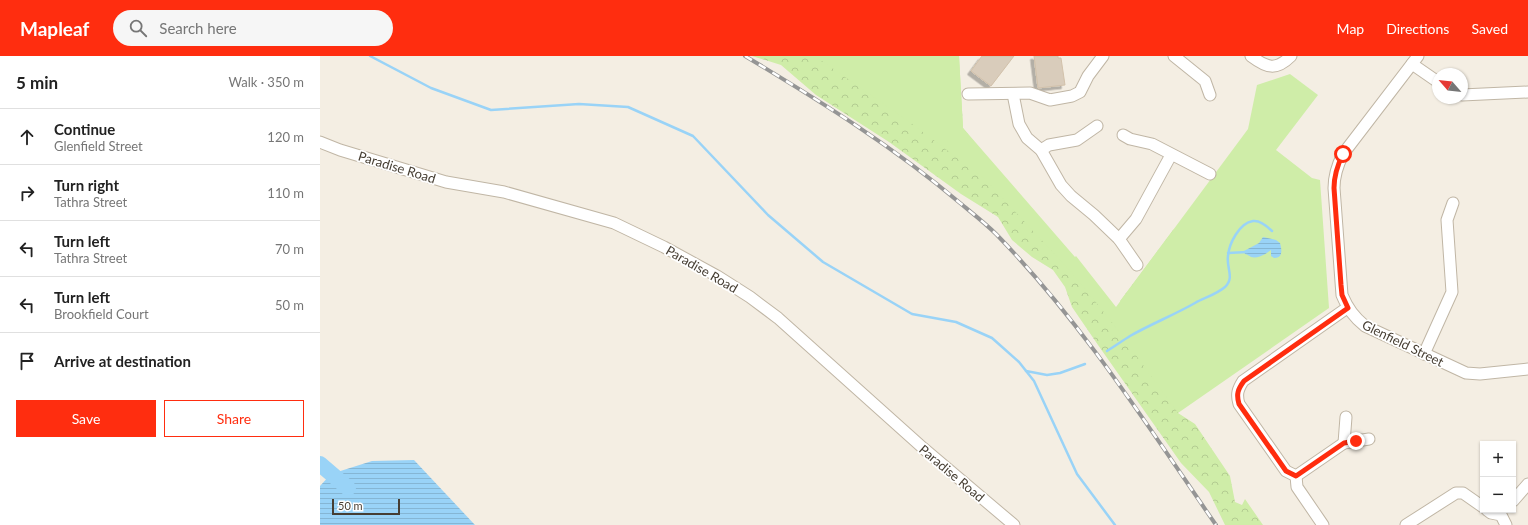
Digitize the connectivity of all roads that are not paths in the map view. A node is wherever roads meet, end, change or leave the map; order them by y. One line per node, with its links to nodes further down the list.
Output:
1 (1103, 56): 9 (street)
2 (1174, 56): 10 (street)
3 (1251, 56): 4 (street)
4 (1291, 56)
5 (1415, 60): 6 (street); 21 (street, Glenfield Street)
6 (1432, 76)
7 (1528, 92): 11 (street)
8 (968, 94): 9 (street)
9 (1013, 94): 15 (street)
10 (1210, 95)
11 (1468, 95)
12 (1097, 126): 15 (street)
13 (1122, 135): 16 (street)
14 (320, 142): 33 (street, Paradise Road)
15 (1041, 150): 19 (street)
16 (1171, 155): 17 (street); 19 (street)
17 (1210, 174)
18 (1454, 203): 22 (street)
19 (1119, 239): 20 (street)
20 (1137, 264)
21 (1348, 308): 22 (street, Glenfield Street); 27 (street)
22 (1424, 354): 23 (street, Glenfield Street)
23 (1528, 369)
24 (1346, 417): 26 (street)
25 (1369, 439): 26 (street)
26 (1344, 443): 27 (street)
27 (1296, 476): 34 (street)
28 (1528, 484): 29 (street)
29 (1516, 498)
30 (1480, 505): 35 (street)
31 (1490, 513): 32 (street)
32 (1504, 516)
33 (1014, 525)
34 (1323, 525)
35 (1406, 525)

